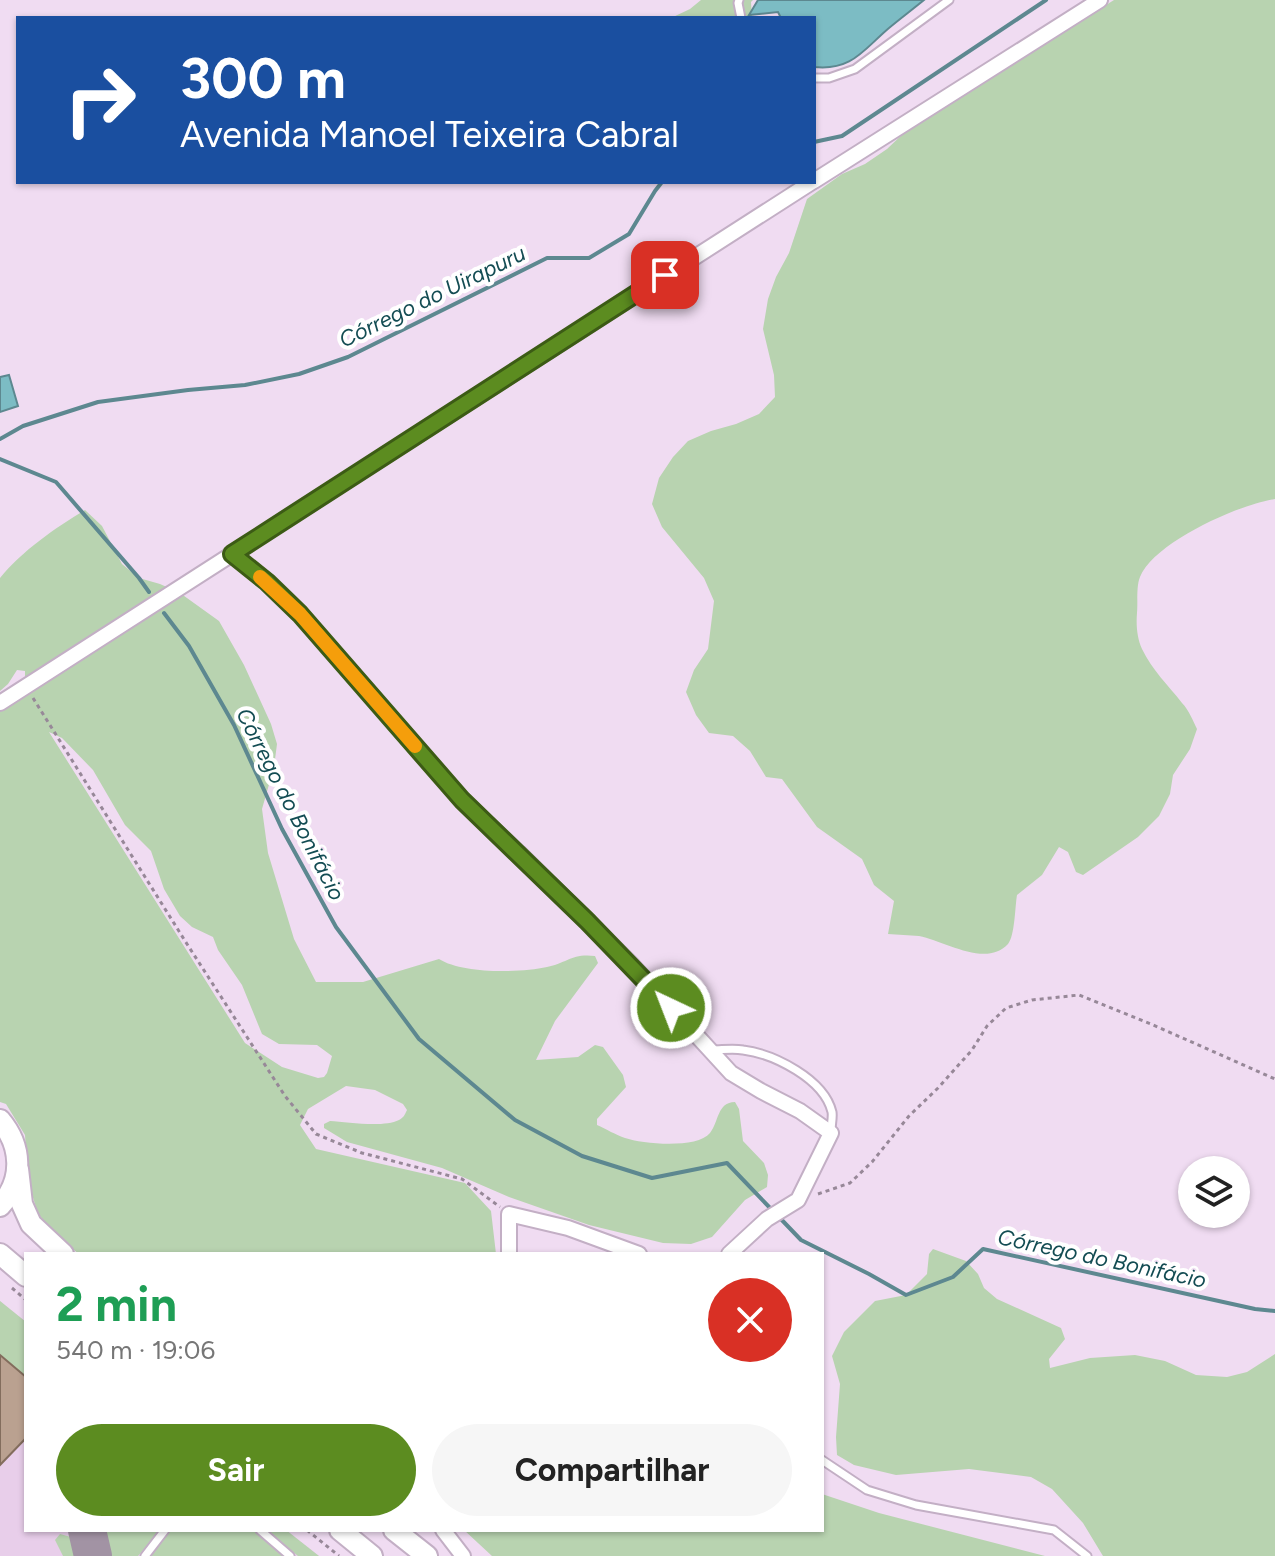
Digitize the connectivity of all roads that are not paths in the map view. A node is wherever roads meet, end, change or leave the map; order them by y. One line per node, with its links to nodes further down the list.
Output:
1 (949, 0): 3 (lane)
2 (1100, 0): 4 (street)
3 (816, 78)
4 (816, 180)
5 (810, 184): 6 (street)
6 (232, 554): 7 (street); 8 (street)
7 (0, 703)
8 (710, 1050): 10 (street); 10 (lane)
9 (0, 1120): 11 (main road)
10 (831, 1133): 16 (street)
11 (18, 1169): 12 (main road); 13 (main road)
12 (0, 1206)
13 (61, 1252)
14 (509, 1252): 15 (street)
15 (634, 1252)
16 (731, 1252)
17 (0, 1254): 18 (main road)
18 (24, 1274)
19 (824, 1461): 30 (lane)
20 (163, 1532): 25 (lane)
21 (262, 1532): 26 (lane)
22 (342, 1532): 27 (main road)
23 (397, 1532): 28 (main road)
24 (445, 1532): 29 (street)
25 (145, 1556)
26 (290, 1556)
27 (372, 1556)
28 (427, 1556)
29 (463, 1556)
30 (1087, 1556)

